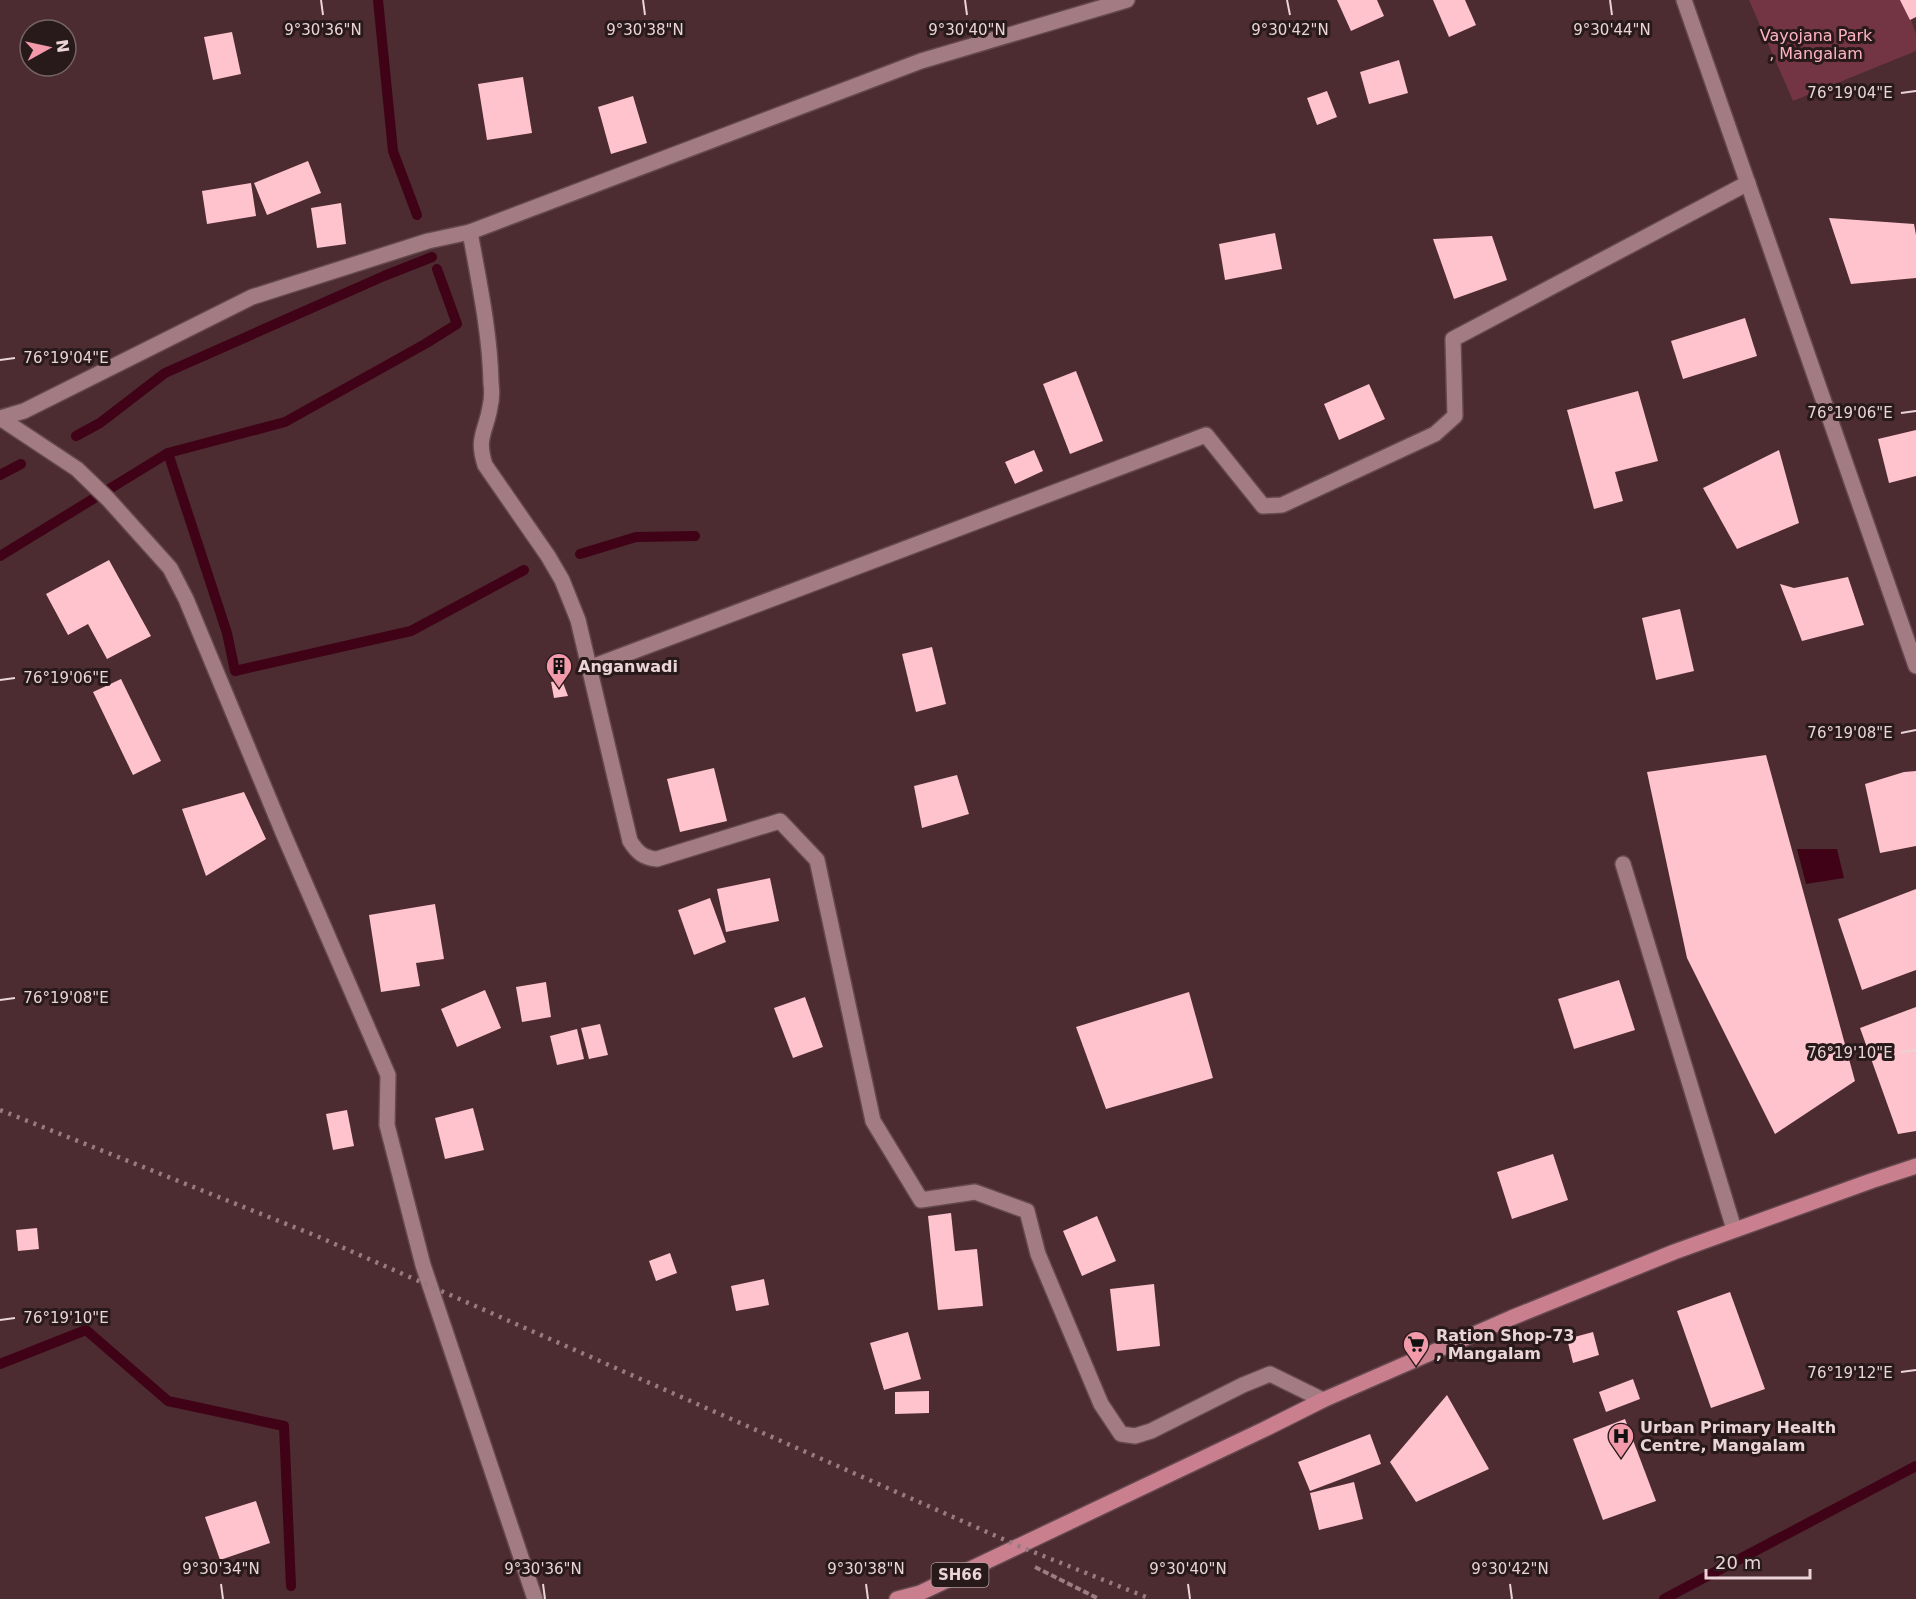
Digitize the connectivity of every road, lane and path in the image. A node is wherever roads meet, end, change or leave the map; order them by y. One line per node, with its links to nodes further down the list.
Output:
1 (1127, 0): 4 (street)
2 (1684, 0): 3 (street)
3 (1748, 183): 6 (street); 7 (street)
4 (471, 232): 5 (street); 7 (street)
5 (0, 418): 13 (street)
6 (1916, 666)
7 (589, 668): 11 (street)
8 (1623, 864): 10 (street)
9 (1916, 1166): 10 (main road, SH66)
10 (1734, 1230): 11 (main road, SH66)
11 (1323, 1400): 12 (main road, SH66)
12 (1008, 1553): 14 (main road, SH66); 15 (path)
13 (535, 1599)
14 (897, 1599)
15 (1099, 1599)

